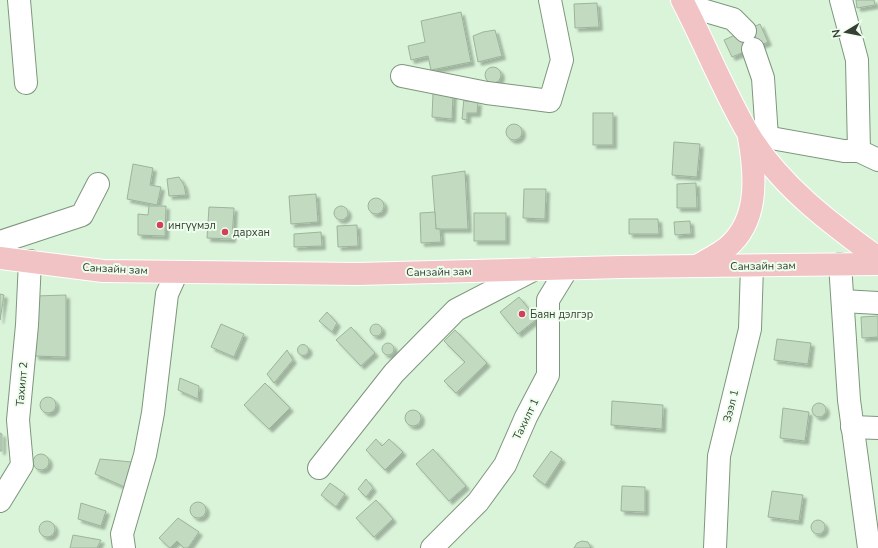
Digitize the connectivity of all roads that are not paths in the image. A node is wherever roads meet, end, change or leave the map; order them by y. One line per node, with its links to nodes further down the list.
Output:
1 (19, 0): 6 (street)
2 (550, 0): 5 (street)
3 (841, 0): 8 (street)
4 (683, 2): 7 (main road); 7 (street)
5 (402, 76)
6 (26, 83)
7 (758, 135): 8 (street); 12 (main road); 16 (main road)
8 (868, 156)
9 (98, 184): 10 (street)
10 (0, 242)
11 (0, 258): 13 (main road, Санзайн зам)
12 (878, 258)
13 (30, 261): 20 (main road, Санзайн зам); 26 (street, Тахилт 2)
14 (840, 264): 15 (main road, Санзайн зам); 17 (main road, Санзайн зам); 21 (street)
15 (878, 264)
16 (696, 266): 17 (main road, Санзайн зам); 19 (main road, Санзайн зам)
17 (752, 266): 29 (street, Зээл 1)
18 (536, 269): 19 (main road, Санзайн зам); 20 (main road, Санзайн зам); 25 (street)
19 (567, 269): 27 (street, Тахилт 1)
20 (177, 272): 28 (street)
21 (843, 301): 22 (street); 23 (street)
22 (878, 303)
23 (852, 427): 24 (street); 30 (street)
24 (878, 428)
25 (319, 468)
26 (0, 501)
27 (437, 545)
28 (124, 548)
29 (715, 548)
30 (869, 548)

